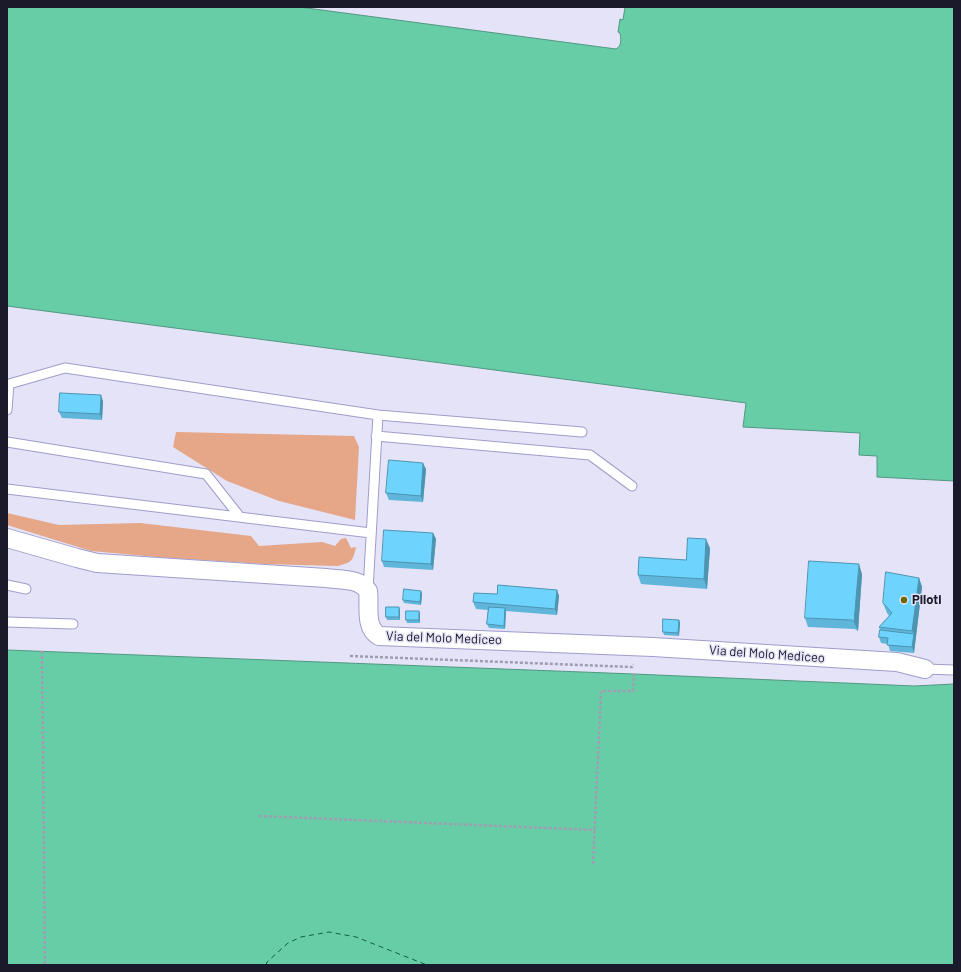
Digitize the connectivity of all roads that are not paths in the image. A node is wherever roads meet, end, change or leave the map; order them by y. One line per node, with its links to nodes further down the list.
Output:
1 (7, 410): 2 (lane)
2 (378, 415): 3 (lane); 4 (lane)
3 (582, 432)
4 (376, 436): 6 (lane); 9 (lane)
5 (7, 442): 8 (lane)
6 (632, 486)
7 (7, 489): 8 (lane)
8 (240, 517): 9 (lane)
9 (371, 533): 13 (lane)
10 (7, 538): 13 (street)
11 (7, 585): 12 (lane)
12 (26, 589)
13 (368, 591): 16 (street, Via del Molo Mediceo)
14 (7, 622): 15 (lane)
15 (74, 624)
16 (925, 669): 17 (lane)
17 (954, 670)

